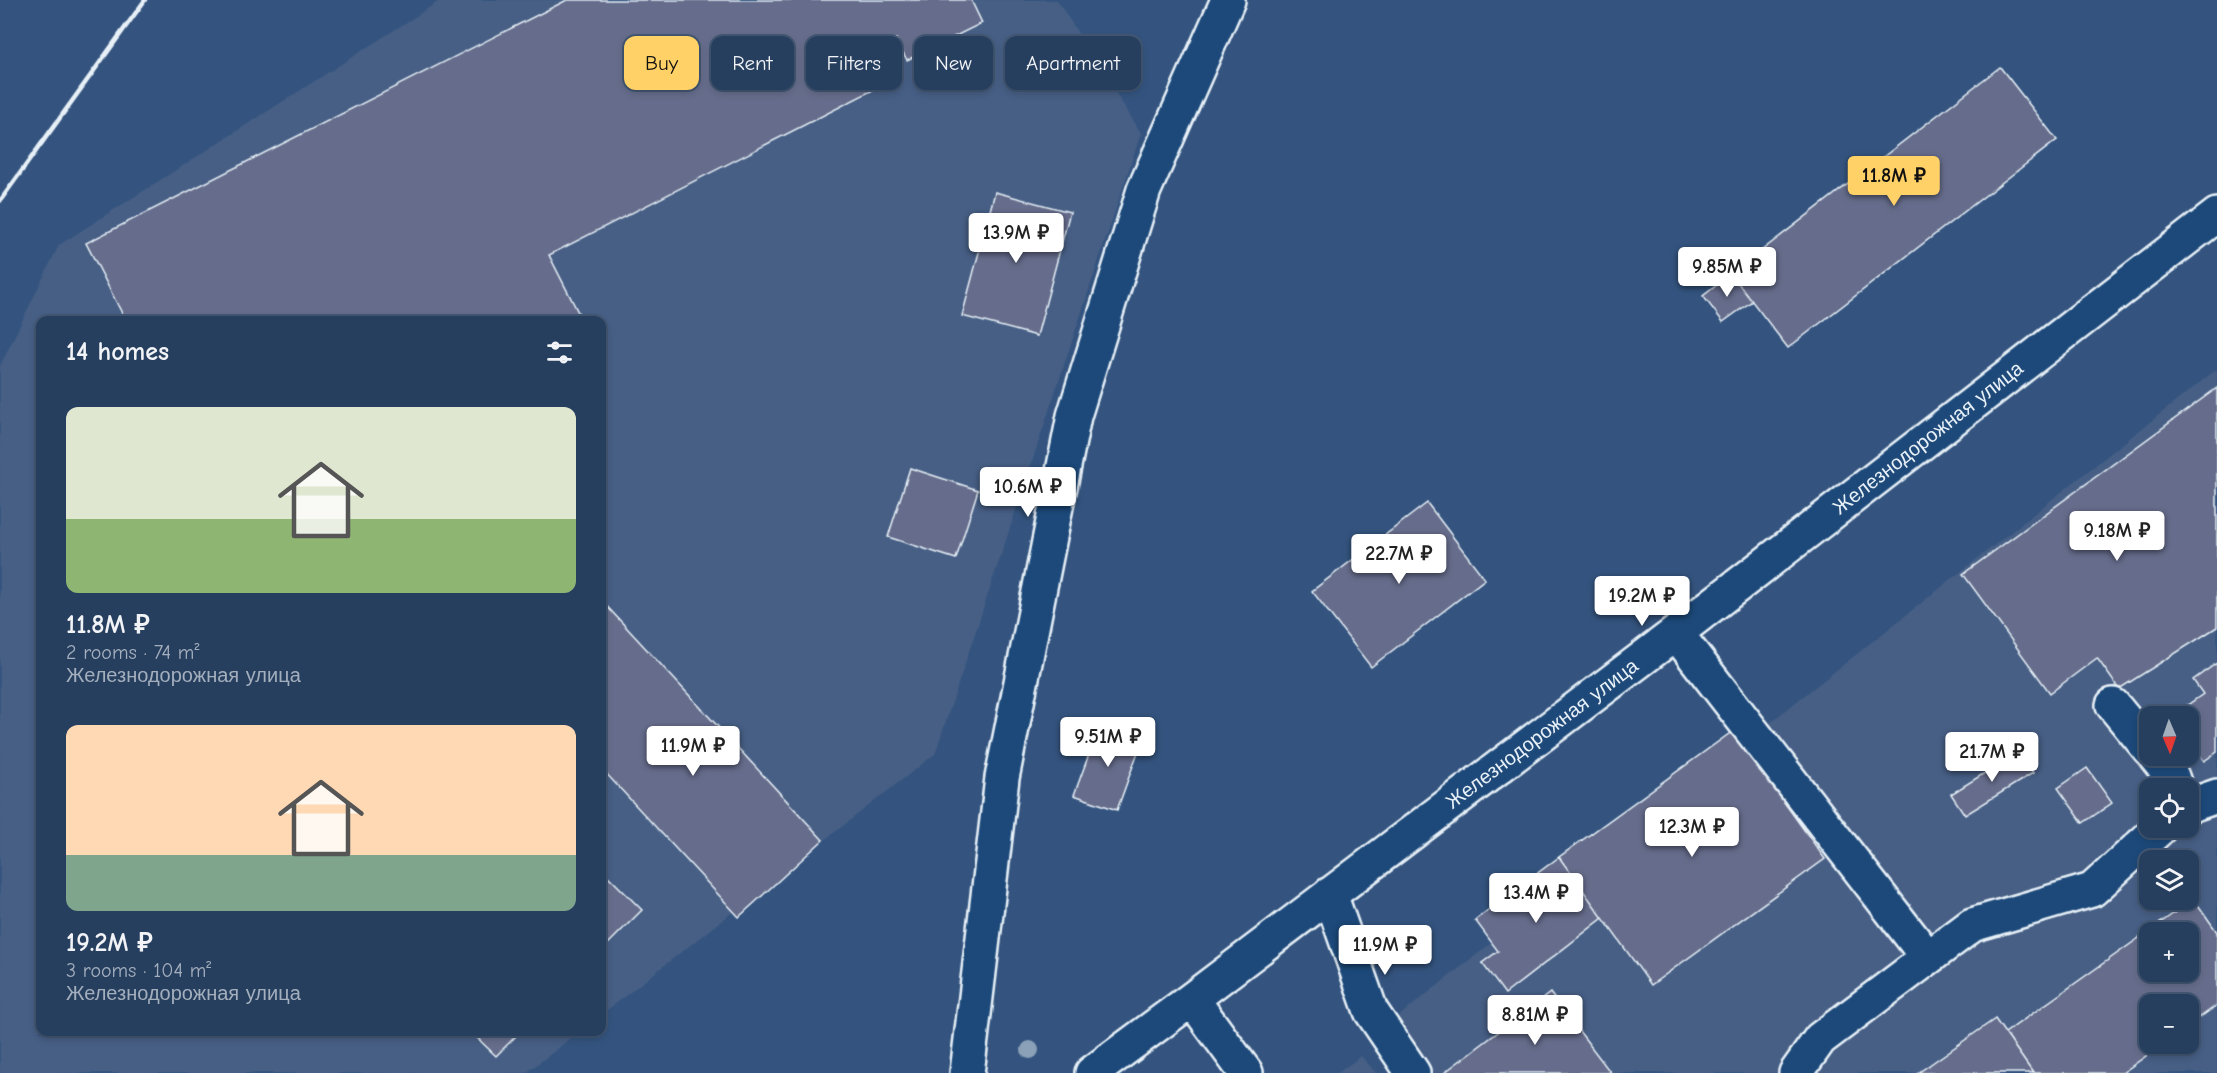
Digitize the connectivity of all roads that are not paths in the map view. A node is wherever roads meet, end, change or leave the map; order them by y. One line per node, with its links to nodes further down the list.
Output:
1 (1228, 0): 14 (street)
2 (2217, 215): 3 (street, Железнодорожная улица)
3 (1676, 633): 11 (street, Железнодорожная улица); 12 (street)
4 (2113, 705): 5 (street)
5 (2139, 737)
6 (2163, 766): 7 (street)
7 (2172, 778)
8 (2217, 796): 9 (street)
9 (2199, 802)
10 (2149, 838): 12 (street)
11 (1330, 894): 13 (street, Железнодорожная улица); 17 (street)
12 (1928, 958): 18 (street)
13 (1192, 999): 15 (street, Железнодорожная улица); 16 (street)
14 (967, 1073)
15 (1092, 1073)
16 (1246, 1073)
17 (1413, 1073)
18 (1796, 1073)

